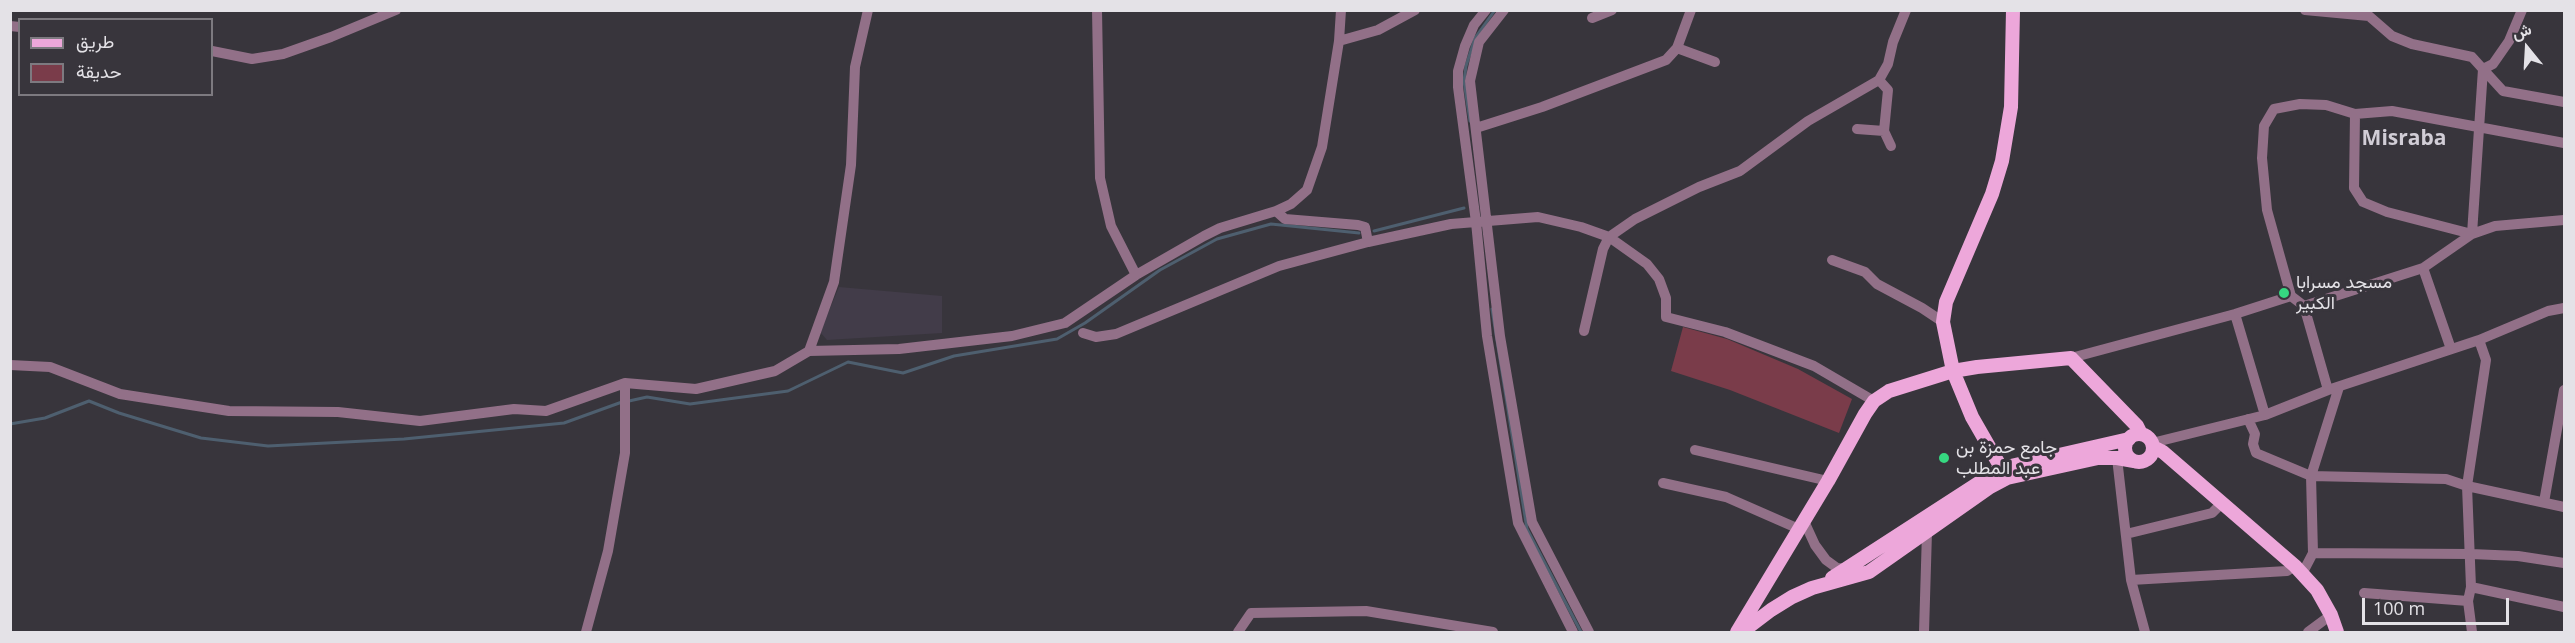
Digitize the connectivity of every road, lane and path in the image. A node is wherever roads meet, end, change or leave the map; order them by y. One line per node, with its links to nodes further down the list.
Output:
1 (396, 10): 18 (street)
2 (868, 10): 49 (street)
3 (1097, 10): 39 (street)
4 (1341, 10): 16 (street)
5 (1415, 10): 16 (street)
6 (1486, 10): 33 (street)
7 (1504, 10): 25 (street)
8 (1612, 10): 15 (street)
9 (1691, 10): 17 (street)
10 (1906, 10): 21 (street)
11 (2013, 10): 44 (main road)
12 (2305, 10): 14 (street)
13 (2522, 10): 20 (street)
14 (2369, 13): 20 (street)
15 (1592, 18)
16 (1339, 41): 30 (street)
17 (1677, 48): 19 (street); 25 (street)
18 (213, 51)
19 (1716, 62)
20 (2483, 69): 22 (street); 24 (street)
21 (1879, 80): 27 (street); 35 (street)
22 (2565, 102)
23 (2355, 114): 24 (street); 34 (street); 40 (street)
24 (2479, 127): 28 (street); 34 (street)
25 (1476, 128): 32 (street)
26 (1857, 129): 27 (street)
27 (1884, 131): 29 (street)
28 (2565, 143)
29 (1892, 146)
30 (1276, 211): 36 (street); 39 (street)
31 (2565, 220): 34 (street)
32 (1488, 221): 33 (street); 35 (street); 92 (street)
33 (1476, 222): 36 (street); 91 (street)
34 (2472, 234): 38 (street)
35 (1609, 237): 45 (street); 56 (street)
36 (1368, 242): 46 (street)
37 (1832, 260): 44 (street)
38 (2423, 268): 41 (street); 48 (street)
39 (1136, 275): 49 (street)
40 (2291, 296): 41 (street); 43 (street)
41 (2304, 306): 54 (street)
42 (2565, 308): 47 (street)
43 (2235, 314): 50 (street); 58 (street)
44 (1943, 322): 52 (main road)
45 (1584, 331)
46 (1083, 333)
47 (2479, 340): 48 (street); 68 (street)
48 (2451, 349): 54 (street)
49 (809, 351): 53 (street)
50 (2072, 358): 52 (main road); 60 (main road)
51 (10, 365): 53 (street)
52 (1953, 371): 56 (main road); 64 (main road)
53 (625, 383): 88 (street)
54 (2333, 388): 58 (street); 65 (street)
55 (2565, 390): 57 (street)
56 (1874, 401): 66 (main road)
57 (2562, 414): 69 (street)
58 (2265, 416): 59 (street)
59 (2248, 419): 60 (street); 65 (street)
60 (2144, 441): 63 (main road); 63 (main road); 64 (main road); 70 (main road)
61 (1695, 450): 66 (street)
62 (2117, 458): 63 (main road); 64 (main road); 74 (street)
63 (2134, 461)
64 (2004, 473): 73 (main road); 78 (main road)
65 (2311, 476): 68 (street); 75 (street)
66 (1828, 481): 72 (main road)
67 (1663, 483): 72 (street)
68 (2468, 486): 69 (street); 76 (street)
69 (2544, 502): 71 (street)
70 (2222, 503): 74 (street); 79 (main road)
71 (2565, 507)
72 (1802, 525): 78 (street); 93 (main road)
73 (1927, 532): 81 (main road); 95 (street)
74 (2126, 534): 80 (street)
75 (2313, 553): 76 (street); 79 (street)
76 (2470, 554): 77 (street); 82 (street)
77 (2565, 563)
78 (1848, 569): 81 (main road)
79 (2298, 570): 80 (street); 86 (main road)
80 (2131, 580): 96 (street)
81 (1820, 586): 94 (main road)
82 (2471, 587): 84 (street); 85 (street)
83 (2364, 592): 84 (street)
84 (2468, 601): 87 (street)
85 (2565, 607)
86 (2331, 615): 97 (street); 98 (main road)
87 (2473, 632)
88 (586, 633)
89 (1238, 633): 90 (street)
90 (1493, 633)
91 (1573, 633)
92 (1588, 633)
93 (1737, 633)
94 (1742, 633)
95 (1924, 633)
96 (2145, 633)
97 (2308, 633)
98 (2337, 633)

